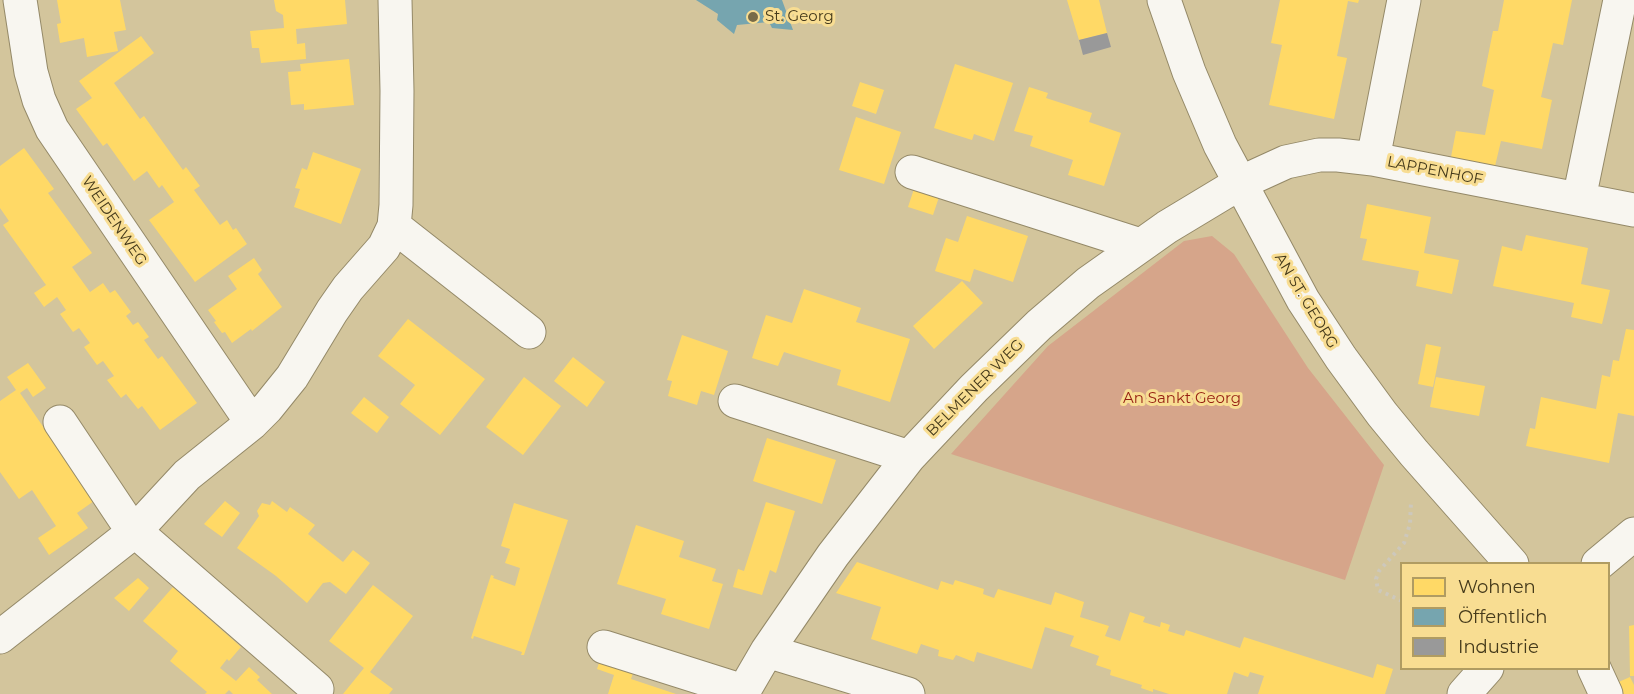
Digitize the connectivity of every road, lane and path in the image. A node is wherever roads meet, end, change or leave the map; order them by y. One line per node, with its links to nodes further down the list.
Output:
1 (20, 0): 16 (street, WEIDENWEG)
2 (395, 0): 11 (street)
3 (1164, 0): 8 (street, AN ST. GEORG)
4 (1404, 0): 6 (street)
5 (1620, 0): 9 (street)
6 (1373, 159): 8 (street, LAPPENHOF); 9 (street, LAPPENHOF)
7 (912, 172): 12 (street)
8 (1240, 183): 12 (street, BELMENER WEG); 17 (street, AN ST. GEORG)
9 (1579, 198): 10 (street, LAPPENHOF)
10 (1634, 210)
11 (394, 226): 13 (street); 16 (street)
12 (1140, 245): 18 (street, BELMENER WEG)
13 (529, 332)
14 (735, 401): 18 (street)
15 (60, 422): 19 (street)
16 (252, 423): 19 (street)
17 (1414, 453): 21 (street, AN ST. GEORG); 23 (path)
18 (909, 457): 26 (street, BELMENER WEG)
19 (135, 531): 24 (street); 29 (street)
20 (1634, 534): 22 (street)
21 (1510, 562)
22 (1600, 562)
23 (1400, 601)
24 (0, 637)
25 (604, 647): 30 (street, BELMENER WEG)
26 (766, 651): 30 (street, BELMENER WEG); 31 (street)
27 (1485, 670): 32 (street)
28 (1594, 670): 33 (street)
29 (317, 689)
30 (742, 692)
31 (908, 694)
32 (1464, 694)
33 (1606, 694)

